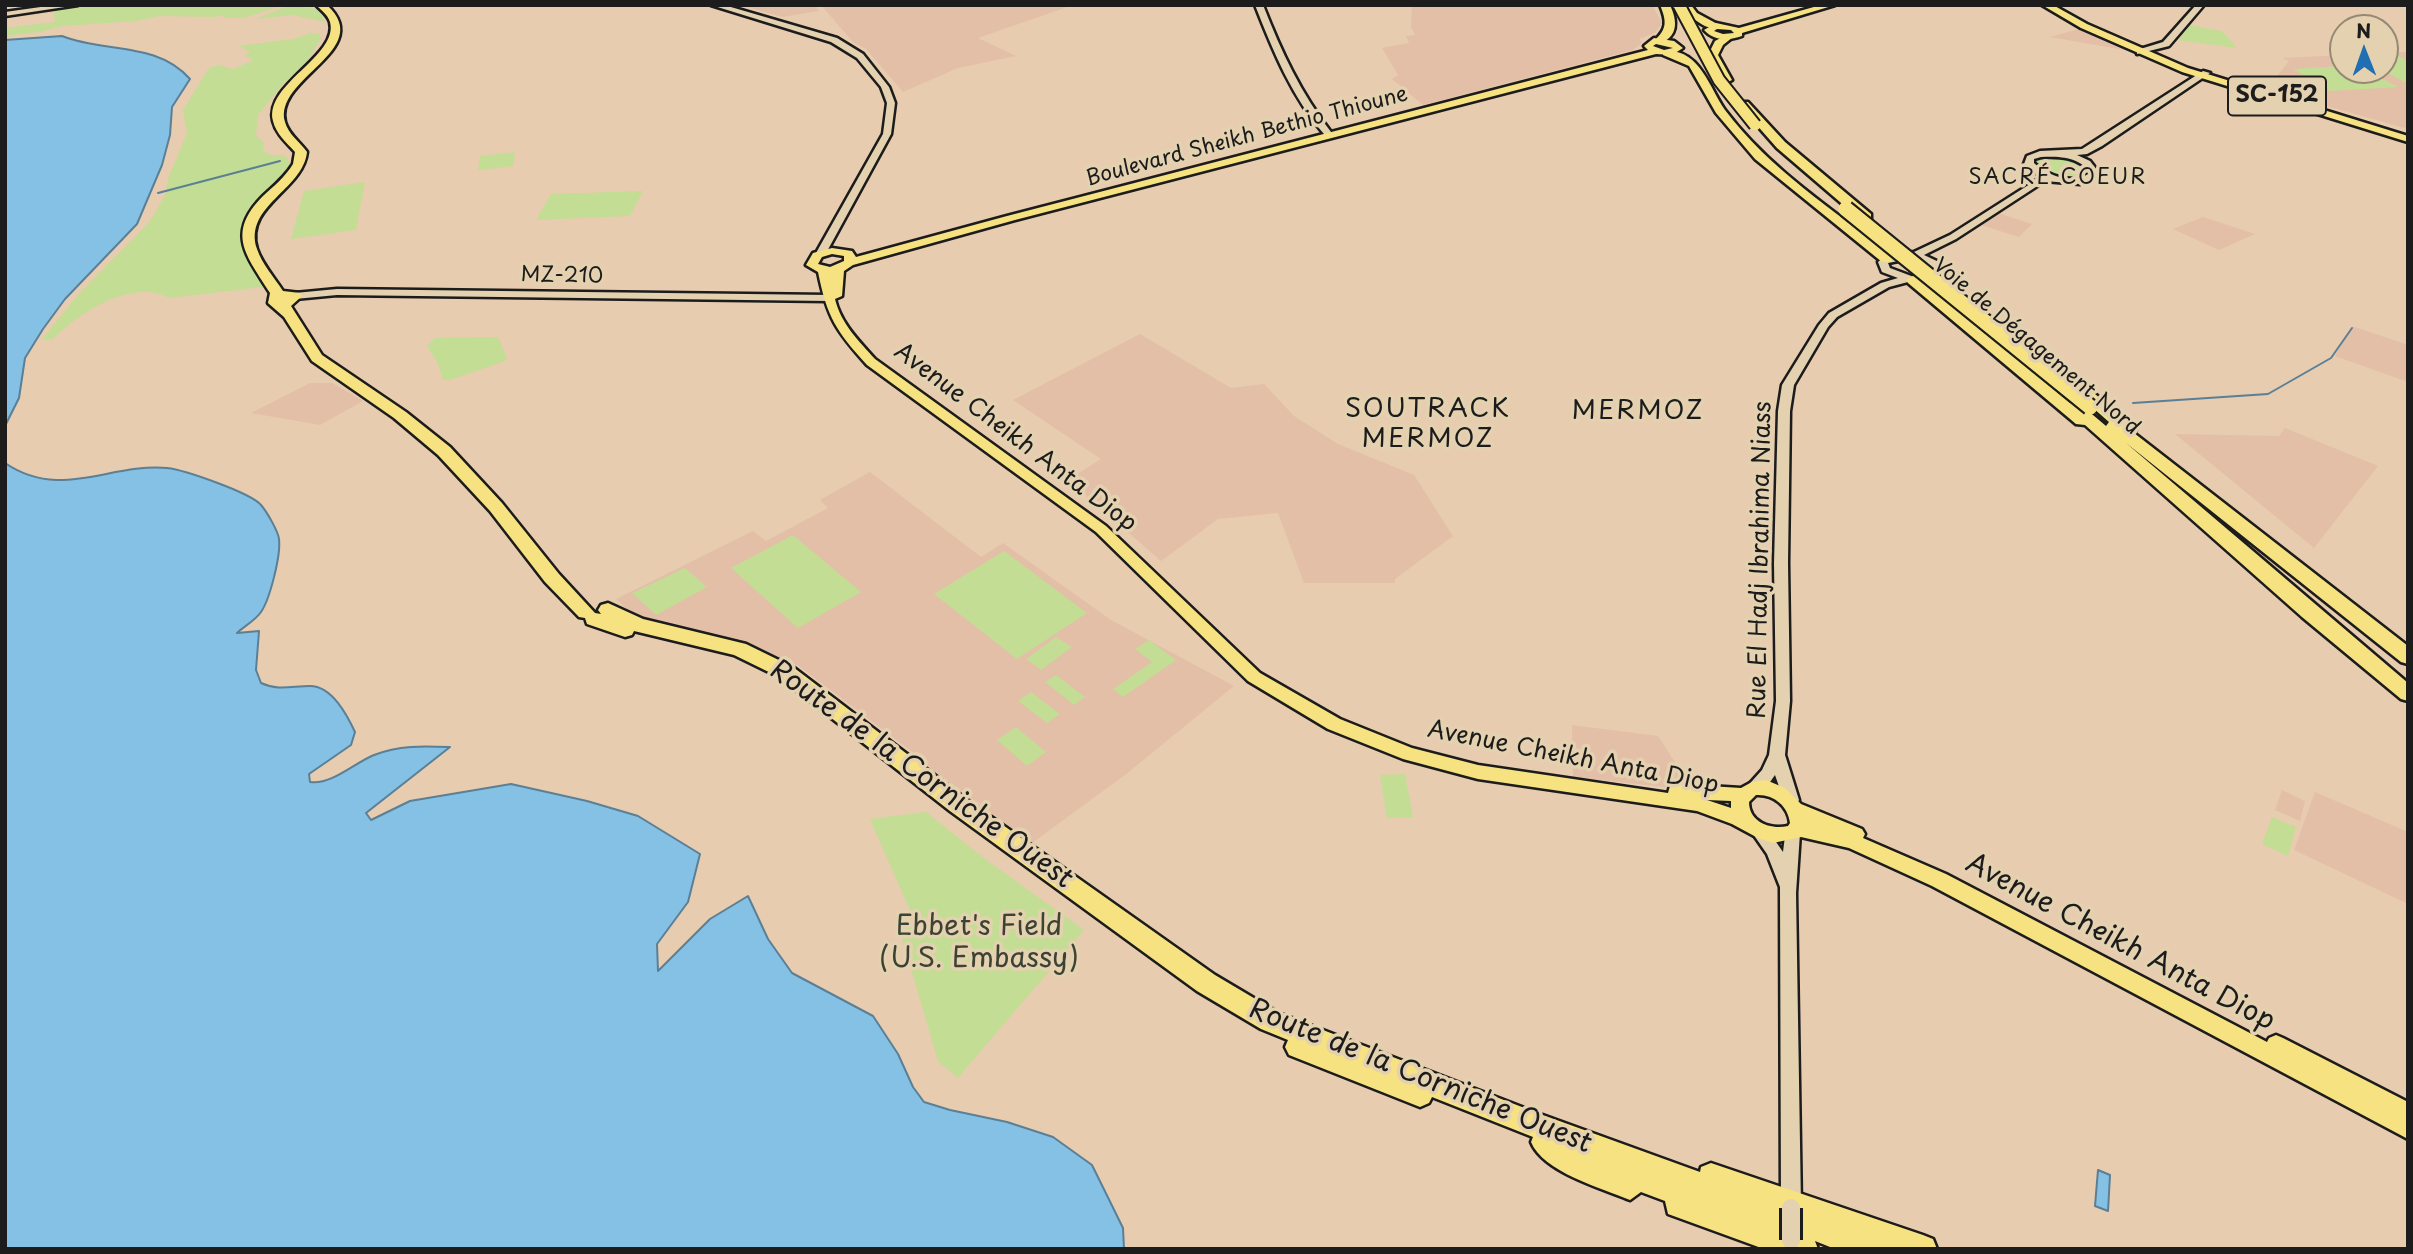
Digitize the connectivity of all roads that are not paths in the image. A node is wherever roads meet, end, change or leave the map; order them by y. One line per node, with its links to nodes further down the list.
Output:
1 (74, 5): 16 (street)
2 (321, 5): 20 (highway, Route de la Corniche Ouest)
3 (328, 5): 20 (highway, Route de la Corniche Ouest)
4 (715, 5): 31 (street)
5 (725, 5): 34 (street, Avenue Cheikh Anta Diop)
6 (1259, 5): 22 (street)
7 (1665, 5): 18 (highway)
8 (1671, 5): 25 (highway, Voie de Dégagement Nord)
9 (1679, 5): 26 (highway, Voie de Dégagement Nord, bridge)
10 (1686, 5): 17 (highway)
11 (1819, 5): 17 (main road)
12 (1832, 5): 17 (main road)
13 (2046, 5): 19 (main road)
14 (2064, 5): 19 (main road, SC-152)
15 (2200, 5): 19 (street)
16 (5, 14)
17 (1723, 31): 18 (main road); 29 (highway)
18 (1663, 46): 22 (main road, Boulevard Sheikh Bethio Thioune); 28 (highway); 34 (main road, Boulevard Sheikh Bethio Thioune)
19 (2145, 52): 21 (main road, SC-152)
20 (310, 71): 38 (highway, Route de la Corniche Ouest)
21 (2203, 74): 23 (main road); 24 (street)
22 (1328, 132): 34 (main road, Boulevard Sheikh Bethio Thioune)
23 (2408, 137)
24 (2084, 157): 27 (street); 27 (street)
25 (1771, 158): 28 (highway); 30 (highway, Voie de Dégagement Nord)
26 (1799, 167): 29 (highway); 30 (highway, Voie de Dégagement Nord)
27 (2044, 177): 33 (street)
28 (1788, 178): 35 (highway)
29 (1831, 187): 32 (highway)
30 (1840, 209): 40 (highway, Voie de Dégagement Nord)
31 (821, 253): 34 (main road); 34 (main road)
32 (1914, 255): 33 (street); 35 (street)
33 (1930, 255): 36 (street)
34 (839, 261): 39 (main road, Avenue Cheikh Anta Diop); 46 (main road, Avenue Cheikh Anta Diop)
35 (1887, 272): 37 (street, Rue El Hadj Ibrahima Niass); 45 (street, Rue El Hadj Ibrahima Niass)
36 (1938, 276): 37 (street, Rue El Hadj Ibrahima Niass); 41 (highway)
37 (1910, 279): 42 (highway)
38 (287, 298): 39 (street, MZ-210); 52 (highway, Route de la Corniche Ouest)
39 (829, 298): 48 (main road, Avenue Cheikh Anta Diop)
40 (2082, 407): 41 (highway, Voie de Dégagement Nord); 42 (highway, Voie de Dégagement Nord)
41 (2144, 449): 43 (highway, Voie de Dégagement Nord)
42 (2175, 495): 44 (highway, Voie de Dégagement Nord)
43 (2408, 657)
44 (2408, 694)
45 (1777, 755): 46 (street); 47 (street)
46 (1748, 792): 47 (main road, Avenue Cheikh Anta Diop); 48 (main road)
47 (1795, 818): 48 (main road, Avenue Cheikh Anta Diop); 49 (street); 50 (main road, Avenue Cheikh Anta Diop); 51 (main road, Avenue Cheikh Anta Diop)
48 (1753, 827): 49 (street)
49 (1788, 893): 53 (street)
50 (2408, 1113)
51 (2408, 1128)
52 (1542, 1135): 53 (highway); 54 (highway); 55 (highway, Route de la Corniche Ouest); 56 (highway, Route de la Corniche Ouest)
53 (1791, 1205): 54 (street, bridge); 57 (highway)
54 (1796, 1244)
55 (1834, 1249)
56 (1874, 1249)
57 (1923, 1249)

